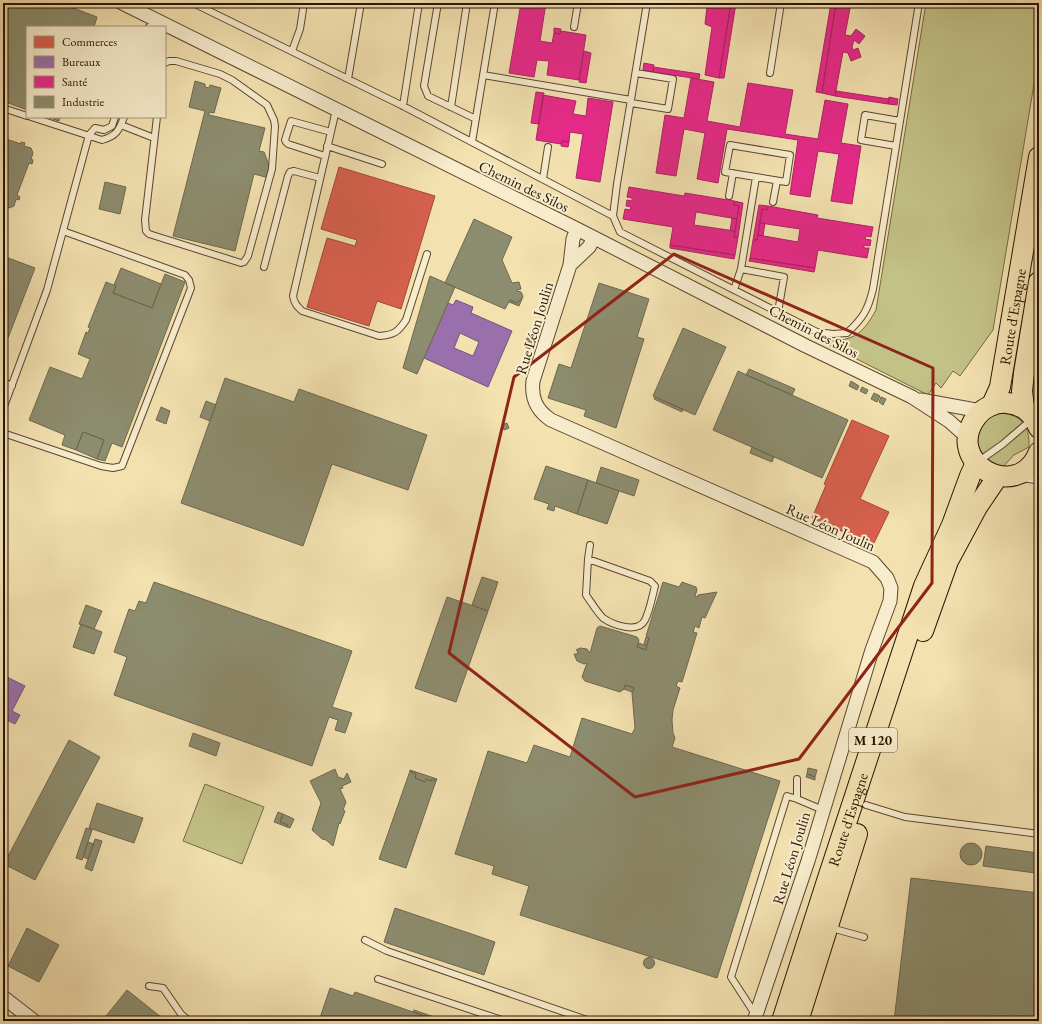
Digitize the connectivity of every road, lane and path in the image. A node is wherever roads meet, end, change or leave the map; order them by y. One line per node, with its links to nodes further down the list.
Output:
1 (122, 3): 13 (street, Chemin des Silos)
2 (193, 3): 16 (lane)
3 (304, 3): 16 (lane)
4 (361, 3): 21 (lane)
5 (419, 3): 23 (lane)
6 (438, 3): 24 (lane)
7 (468, 3): 24 (lane)
8 (495, 3): 20 (lane)
9 (578, 3): 14 (lane)
10 (647, 3): 18 (lane)
11 (781, 3): 19 (lane)
12 (919, 3): 33 (lane)
13 (161, 26)
14 (574, 27)
15 (166, 28): 26 (street, Chemin des Silos)
16 (292, 51): 21 (lane)
17 (166, 62): 37 (lane)
18 (636, 73): 22 (lane); 22 (lane)
19 (770, 73)
20 (483, 75): 22 (lane); 32 (lane)
21 (348, 79): 23 (lane)
22 (631, 101): 52 (lane)
23 (402, 106): 38 (lane)
24 (451, 107): 32 (lane)
25 (3, 108): 27 (lane)
26 (336, 110): 35 (lane); 53 (street, Chemin des Silos)
27 (26, 116)
28 (34, 118): 36 (lane)
29 (115, 118): 36 (lane)
30 (124, 118): 34 (lane)
31 (157, 118): 37 (lane)
32 (476, 119): 38 (lane)
33 (900, 120): 40 (lane); 40 (lane)
34 (121, 125): 36 (lane); 37 (lane)
35 (331, 132): 39 (lane); 42 (lane)
36 (89, 135): 54 (lane)
37 (154, 138)
38 (472, 142): 48 (lane)
39 (327, 146): 42 (lane); 44 (lane)
40 (896, 146): 62 (lane)
41 (548, 147): 48 (lane)
42 (325, 156): 47 (lane)
43 (1039, 157): 66 (main road, Route d'Espagne)
44 (382, 164)
45 (733, 173): 46 (lane); 49 (lane); 50 (lane)
46 (756, 177): 49 (lane); 59 (lane)
47 (320, 178): 56 (lane); 58 (lane)
48 (543, 179): 52 (lane)
49 (777, 180): 51 (lane)
50 (730, 196)
51 (773, 202)
52 (613, 216): 61 (lane)
53 (577, 229): 55 (street, Chemin des Silos); 57 (street, Rue Léon Joulin)
54 (63, 231): 64 (lane); 69 (lane)
55 (594, 238): 57 (street, Rue Léon Joulin); 65 (street, Chemin des Silos)
56 (427, 254)
57 (570, 265): 81 (street, Rue Léon Joulin)
58 (264, 267)
59 (741, 269): 61 (lane); 62 (lane)
60 (1039, 282): 68 (main road, Route d'Espagne)
61 (734, 290): 62 (lane)
62 (778, 312)
63 (3, 382): 64 (lane)
64 (12, 386): 67 (lane)
65 (912, 397): 66 (street, Chemin des Silos); 70 (street, Chemin des Silos)
66 (987, 408): 68 (main road); 70 (main road, Route d'Espagne)
67 (3, 409)
68 (1034, 417): 72 (lane)
69 (3, 433)
70 (968, 438): 72 (main road)
71 (1039, 452): 73 (main road)
72 (976, 463): 74 (main road); 94 (main road, Route d'Espagne / M 120)
73 (1020, 474): 74 (main road); 75 (street)
74 (998, 476): 80 (main road, Route d'Espagne / M 120)
75 (1039, 477)
76 (590, 545): 77 (lane)
77 (588, 559): 77 (lane)
78 (797, 779): 79 (lane)
79 (797, 799): 81 (lane); 89 (lane)
80 (866, 805): 82 (lane); 83 (main road, Route d'Espagne / M 120)
81 (823, 810): 89 (street, Rue Léon Joulin)
82 (1039, 834)
83 (827, 927): 84 (lane); 95 (main road, Route d'Espagne / M 120)
84 (864, 938)
85 (365, 940): 93 (lane)
86 (378, 979): 92 (lane)
87 (149, 986): 91 (lane)
88 (3, 997): 90 (street)
89 (755, 1018)
90 (34, 1021)
91 (189, 1021)
92 (505, 1021)
93 (590, 1021)
94 (782, 1021)
95 (798, 1021)

